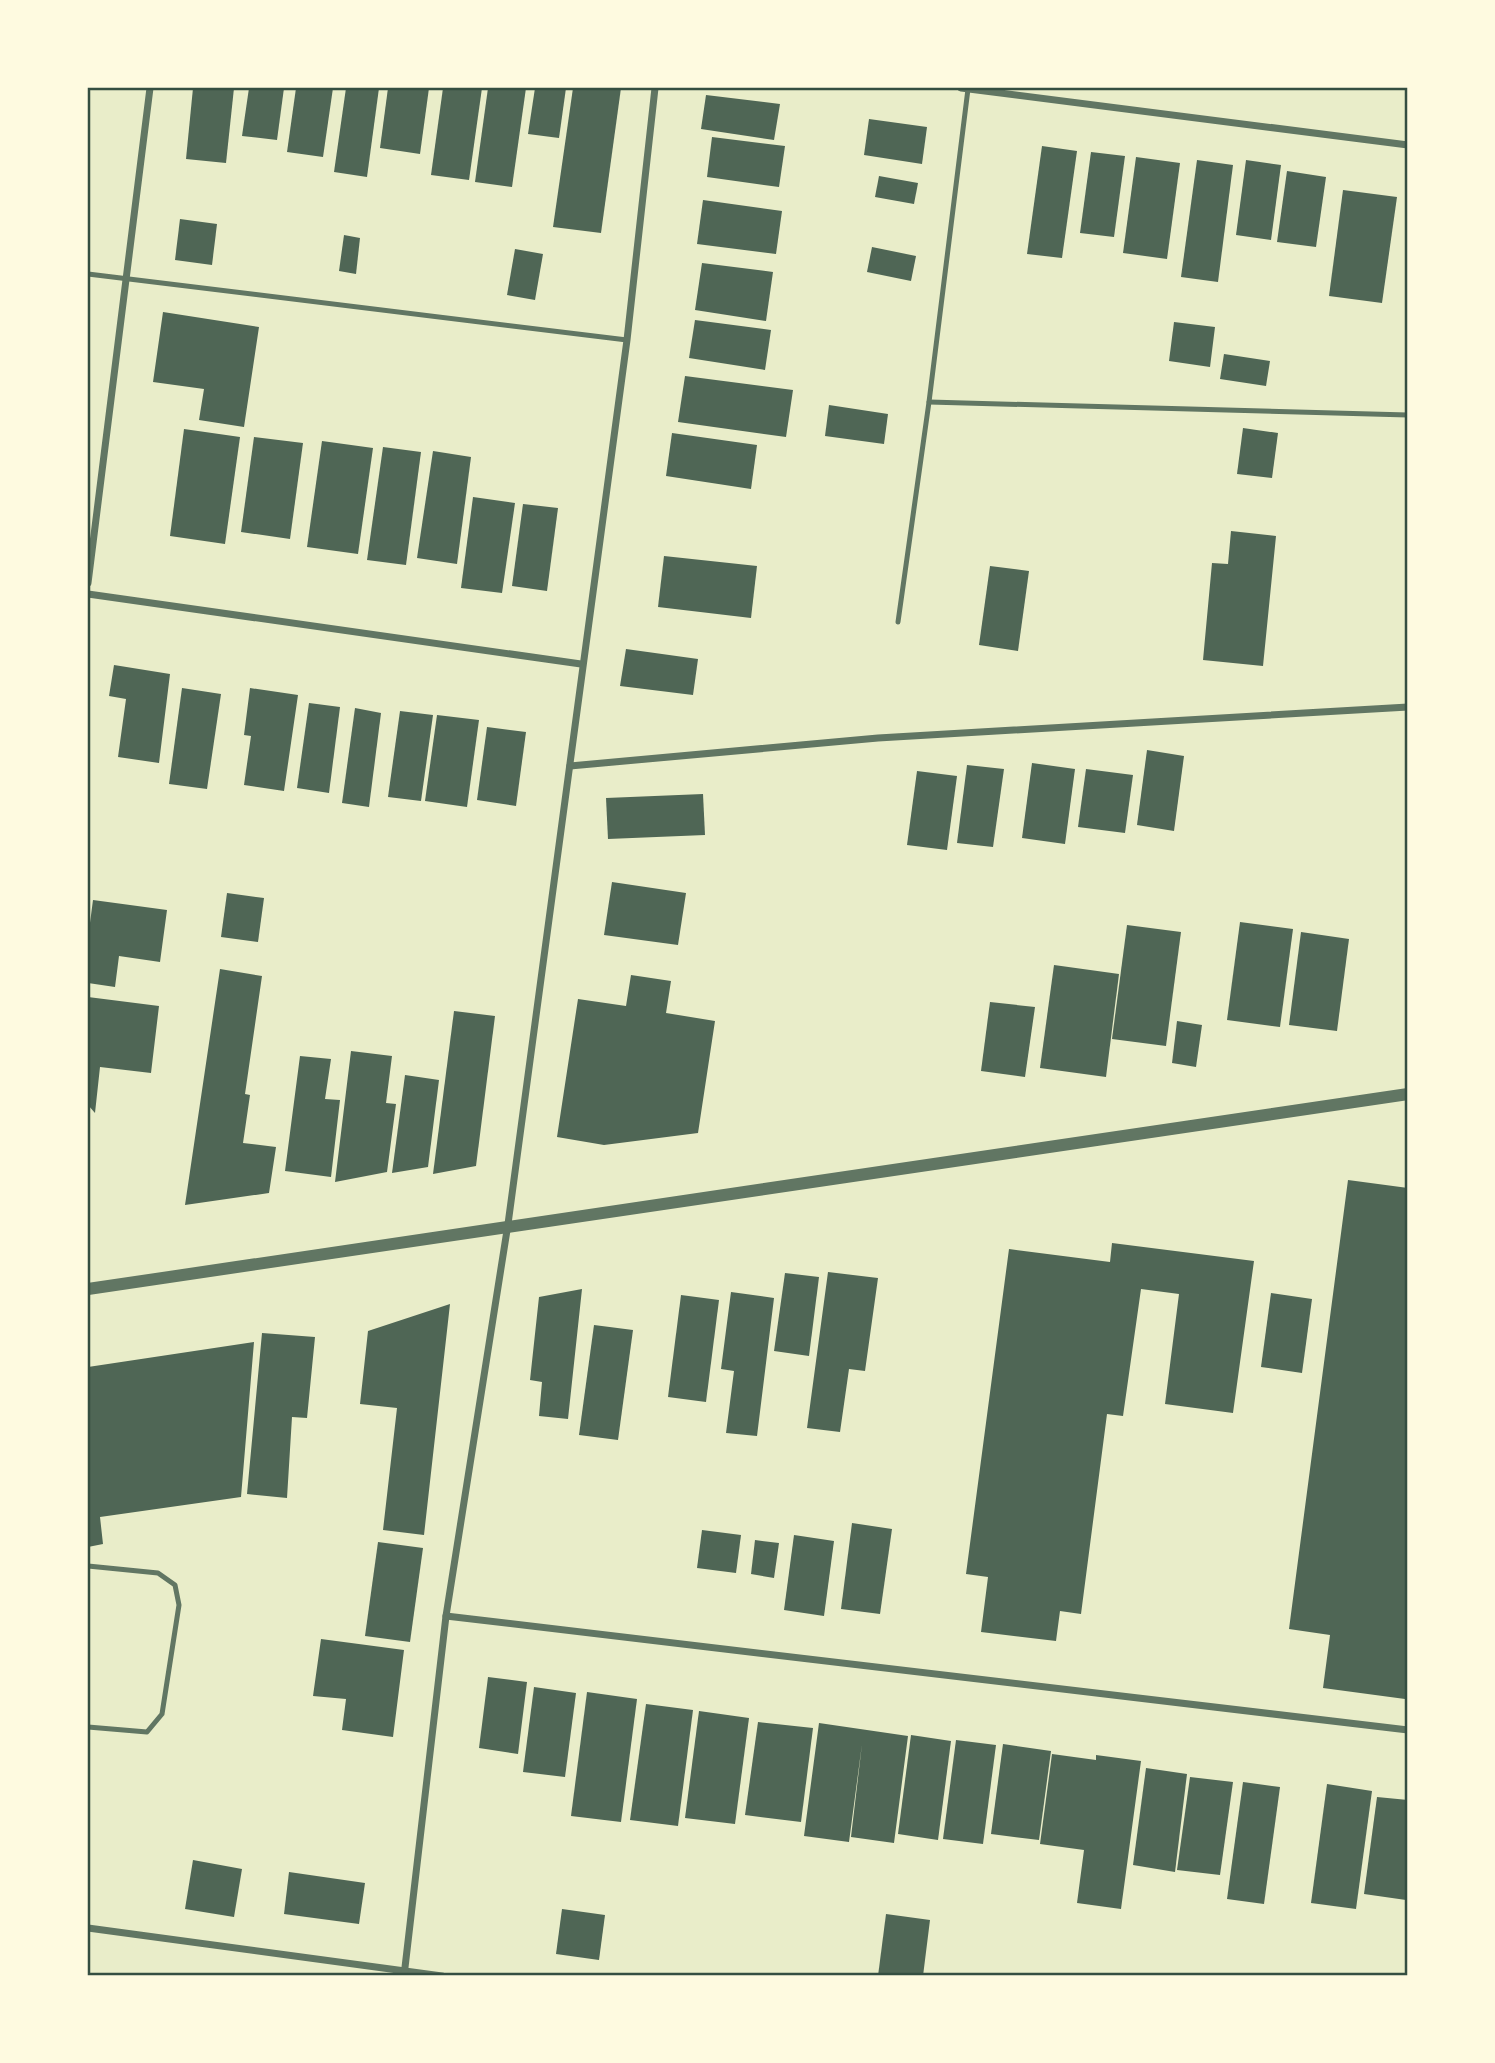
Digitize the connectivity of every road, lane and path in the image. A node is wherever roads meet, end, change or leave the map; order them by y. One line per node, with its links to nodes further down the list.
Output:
1 (150, 88): 6 (street)
2 (655, 88): 7 (street)
3 (965, 88): 4 (street); 8 (lane)
4 (1408, 145)
5 (88, 274): 6 (lane)
6 (125, 279): 7 (lane); 10 (street)
7 (627, 340): 13 (street)
8 (929, 402): 9 (lane); 12 (lane)
9 (1408, 415)
10 (88, 583)
11 (88, 594): 13 (street)
12 (898, 622)
13 (581, 664): 15 (street)
14 (1408, 707): 15 (street)
15 (570, 766): 17 (street)
16 (1408, 1094): 17 (street)
17 (508, 1224): 18 (street); 20 (street)
18 (88, 1289)
19 (88, 1566): 21 (lane)
20 (446, 1616): 22 (street); 24 (street)
21 (88, 1727)
22 (1408, 1730)
23 (88, 1928): 24 (street)
24 (405, 1973): 25 (street)
25 (442, 1976)

